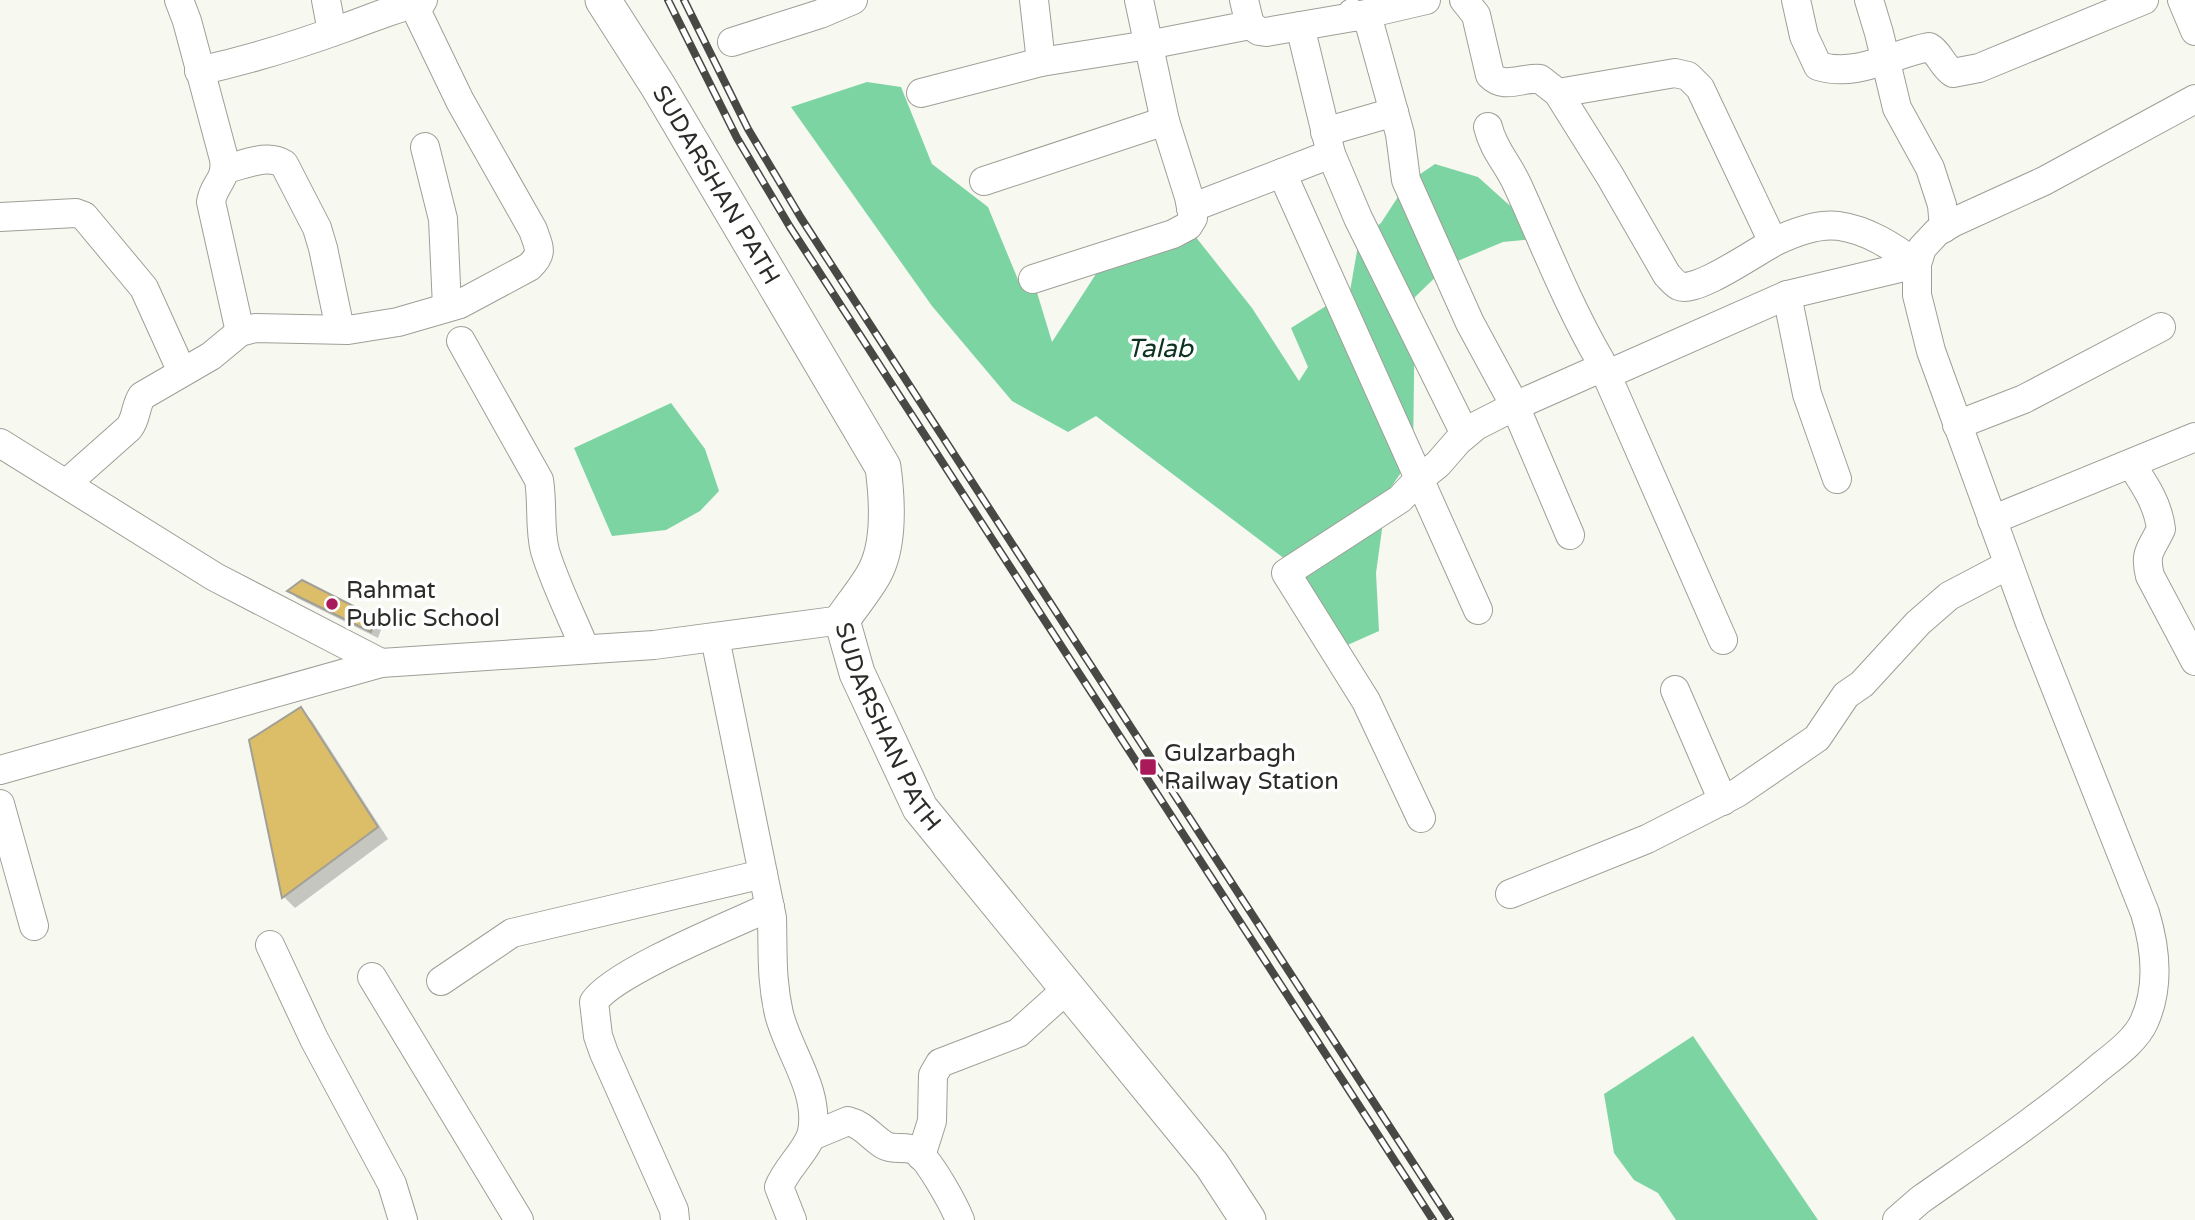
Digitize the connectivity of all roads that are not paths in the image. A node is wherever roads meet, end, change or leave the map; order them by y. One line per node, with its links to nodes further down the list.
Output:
1 (179, 0): 24 (street)
2 (326, 0): 19 (street)
3 (603, 0): 63 (main road, SUDARSHAN PATH)
4 (853, 0): 20 (street)
5 (1034, 0): 23 (street)
6 (1139, 0): 21 (street)
7 (1426, 0): 15 (street)
8 (1464, 0): 26 (street)
9 (1796, 0): 22 (street)
10 (1869, 0): 22 (street)
11 (2144, 0): 14 (street)
12 (2182, 0): 18 (street)
13 (422, 1): 19 (street); 43 (street)
14 (2103, 7): 22 (street)
15 (1356, 11): 17 (street); 28 (street)
16 (1247, 13): 17 (street); 21 (street)
17 (1300, 26): 31 (street)
18 (2195, 30)
19 (332, 32): 24 (street)
20 (732, 42)
21 (1148, 45): 23 (street); 29 (street)
22 (1886, 61): 38 (street)
23 (1041, 62): 25 (street)
24 (199, 71): 33 (street)
25 (921, 93)
26 (1558, 93): 39 (street); 39 (street)
27 (2195, 99): 38 (street)
28 (1394, 111): 31 (street); 50 (street)
29 (1165, 121): 35 (street); 36 (street)
30 (1488, 127): 48 (street)
31 (1328, 143): 34 (street); 52 (street)
32 (425, 147): 43 (street)
33 (226, 169): 45 (street); 46 (street)
34 (1282, 173): 36 (street); 57 (street)
35 (984, 181)
36 (1191, 208): 41 (street)
37 (0, 216): 49 (street)
38 (1944, 228): 40 (street)
39 (1773, 243): 40 (street)
40 (1917, 264): 42 (street); 51 (street)
41 (1033, 279)
42 (1787, 295): 48 (street); 56 (street)
43 (447, 307): 45 (street)
44 (2161, 327): 51 (street)
45 (340, 329): 46 (street)
46 (240, 332): 49 (street)
47 (461, 341): 66 (street)
48 (1605, 371): 50 (street); 65 (street)
49 (182, 372): 58 (street)
50 (1515, 406): 52 (street); 60 (street)
51 (1957, 425): 59 (street)
52 (1465, 434): 57 (street)
53 (2195, 437): 55 (street)
54 (0, 443): 58 (street)
55 (2131, 464): 59 (street); 67 (street)
56 (1838, 479)
57 (1418, 480): 62 (street); 73 (street)
58 (67, 483): 68 (street)
59 (1992, 520): 61 (street)
60 (1570, 535)
61 (2008, 565): 71 (street); 90 (street)
62 (1478, 610)
63 (842, 620): 64 (street); 81 (main road, SUDARSHAN PATH)
64 (715, 638): 66 (street); 74 (street)
65 (1723, 640)
66 (585, 649): 68 (street)
67 (2195, 661)
68 (381, 663): 70 (street)
69 (1675, 690): 71 (street)
70 (0, 770)
71 (1723, 801): 75 (street)
72 (0, 804): 77 (street)
73 (1421, 818)
74 (763, 874): 76 (street); 80 (street)
75 (1510, 894)
76 (770, 906): 82 (street); 86 (street)
77 (34, 926)
78 (270, 944): 84 (street)
79 (372, 977): 85 (street)
80 (441, 981)
81 (1067, 989): 83 (street); 89 (main road, SUDARSHAN PATH)
82 (812, 1136): 83 (street); 87 (street)
83 (921, 1156): 88 (street)
84 (403, 1220)
85 (519, 1220)
86 (675, 1220)
87 (792, 1220)
88 (960, 1220)
89 (1248, 1220)
90 (1897, 1220)

